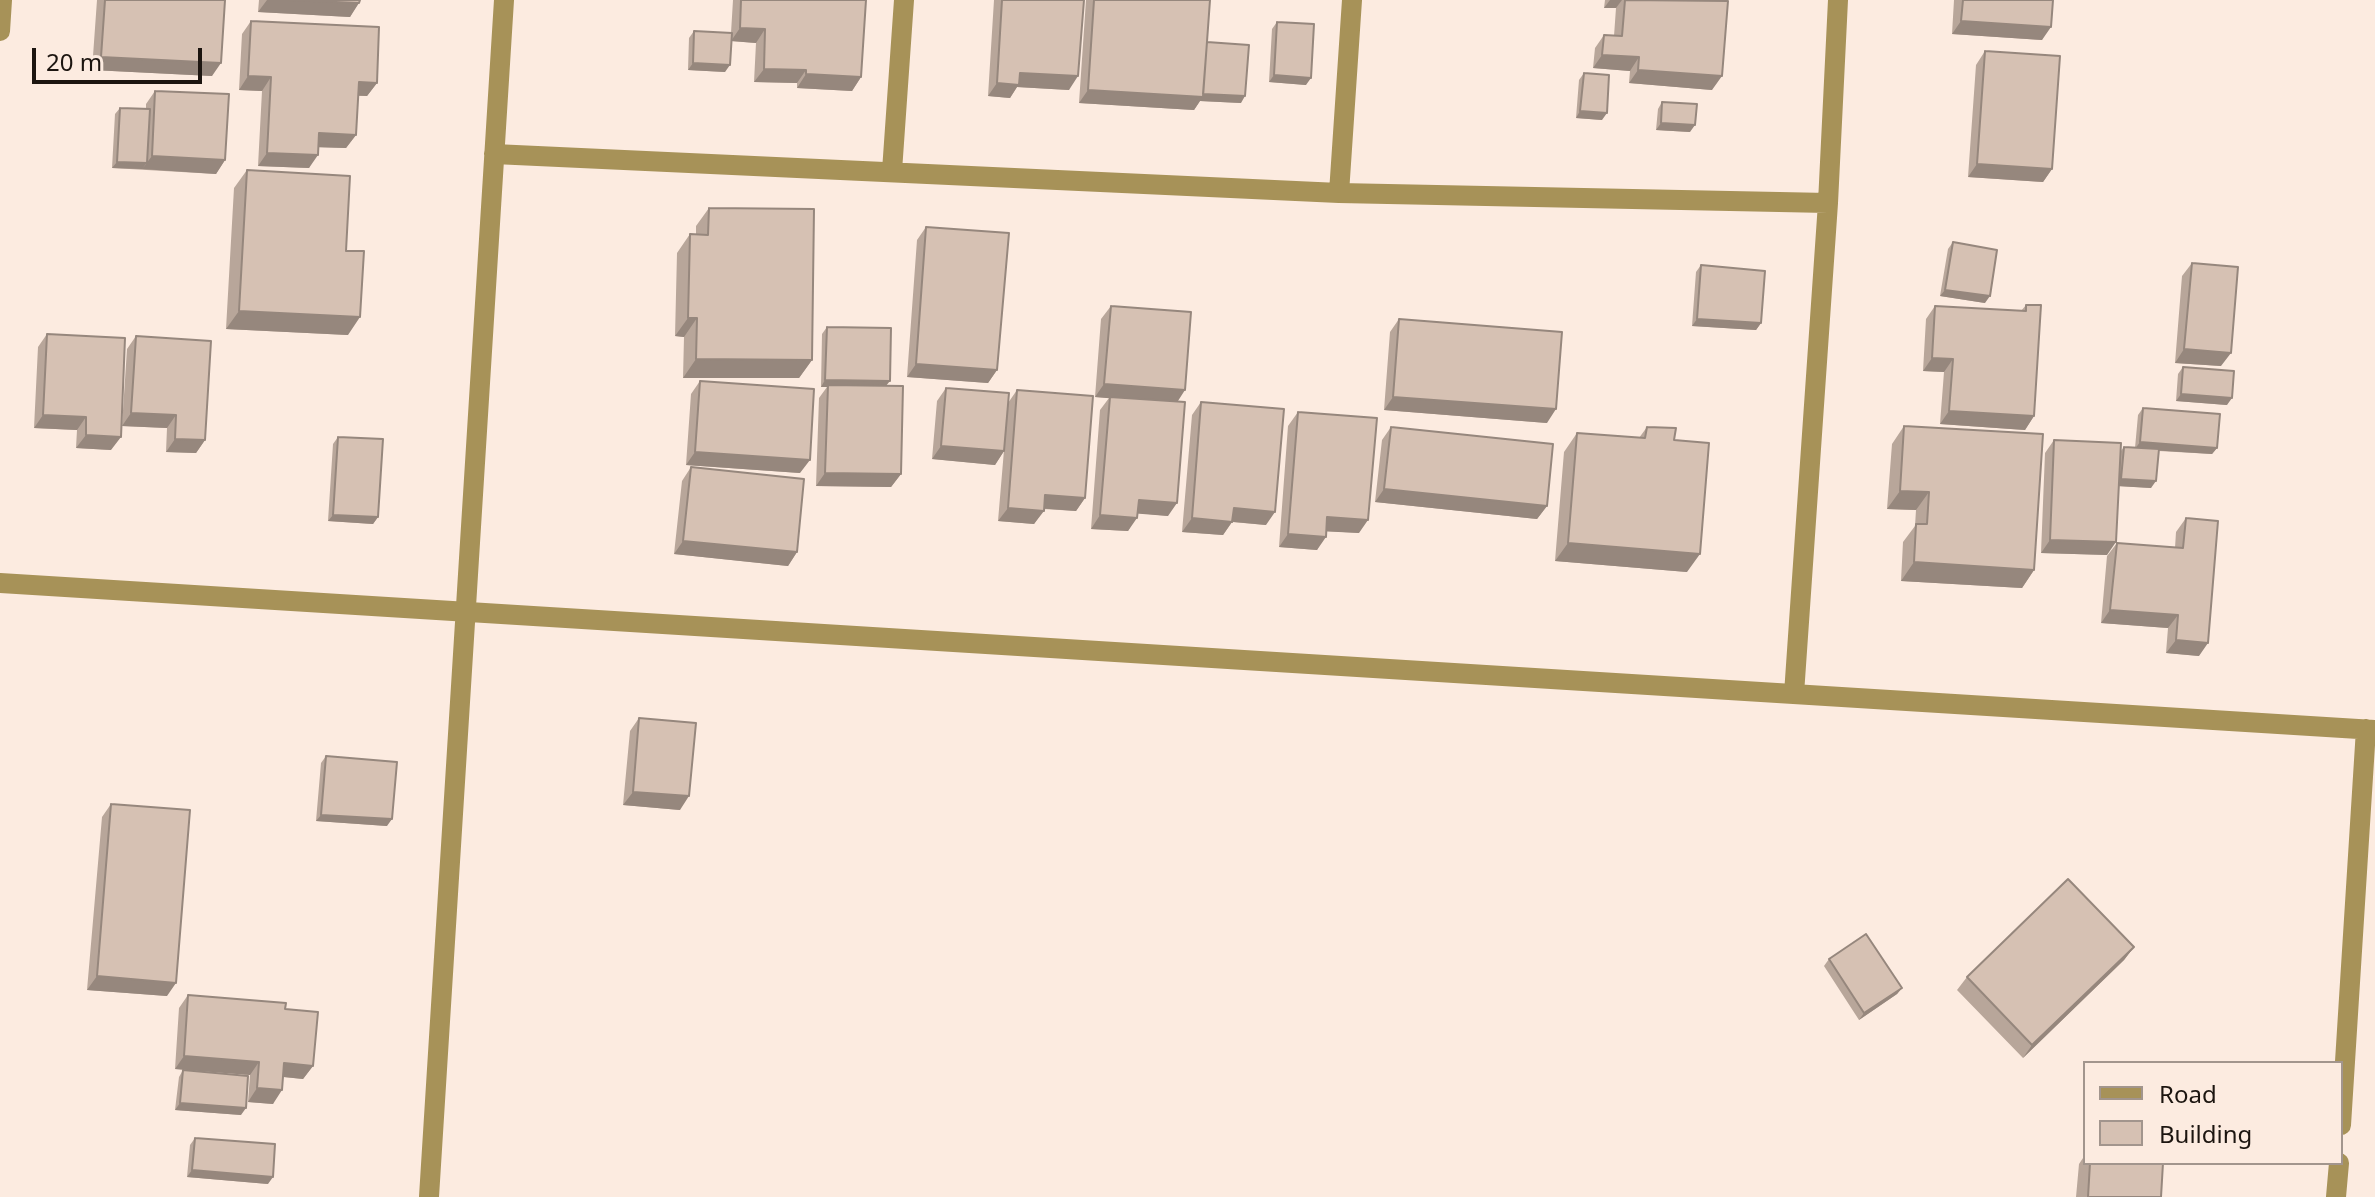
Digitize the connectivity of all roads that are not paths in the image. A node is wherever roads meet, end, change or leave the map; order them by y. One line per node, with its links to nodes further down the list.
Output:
1 (2, 0): 6 (street)
2 (504, 0): 7 (street)
3 (904, 0): 8 (street)
4 (1352, 0): 9 (street)
5 (1838, 0): 10 (street)
6 (0, 31)
7 (494, 154): 8 (street); 12 (street)
8 (892, 171): 9 (street)
9 (1339, 193): 10 (street)
10 (1828, 203): 13 (street)
11 (0, 583): 12 (street)
12 (465, 611): 13 (street); 17 (street)
13 (1794, 694): 14 (street)
14 (2370, 730): 15 (street)
15 (2343, 1098)
16 (2339, 1165): 18 (street)
17 (429, 1197)
18 (2336, 1197)

